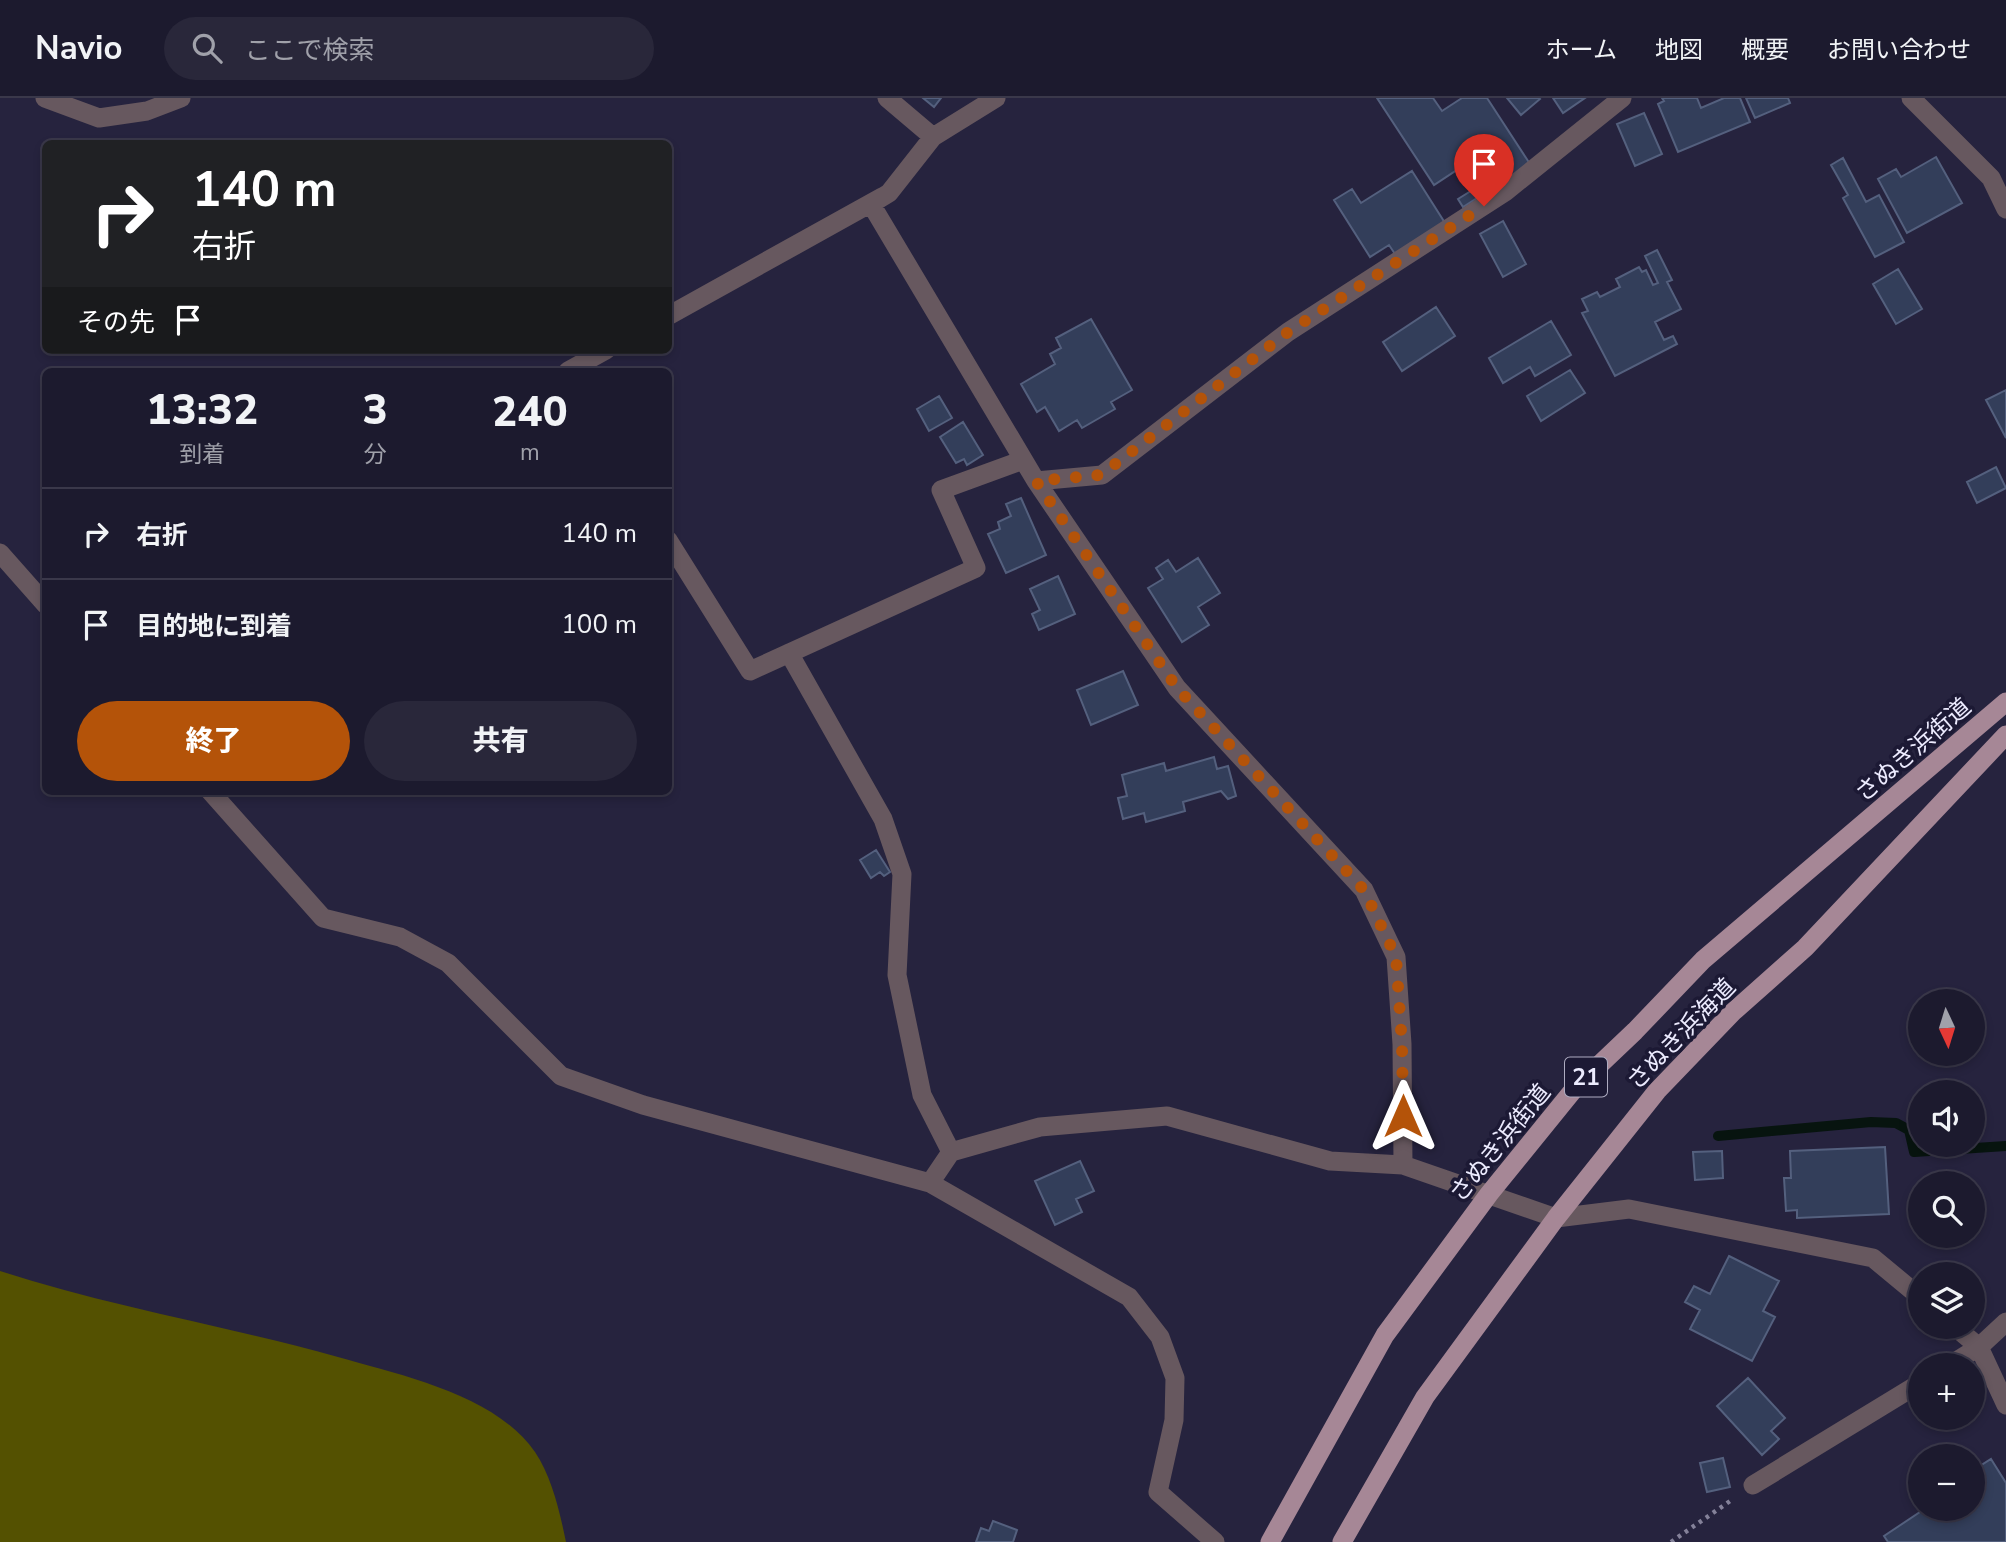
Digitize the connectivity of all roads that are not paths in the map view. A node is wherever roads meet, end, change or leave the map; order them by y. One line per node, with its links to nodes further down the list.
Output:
1 (45, 98): 2 (street)
2 (181, 98)
3 (887, 98): 7 (street)
4 (996, 98): 7 (street)
5 (1622, 98): 14 (street)
6 (1911, 98): 9 (street)
7 (933, 137): 8 (street)
8 (889, 193): 10 (street); 13 (street)
9 (2006, 209)
10 (672, 314)
11 (599, 354): 12 (street)
12 (573, 368)
13 (1023, 460): 14 (street); 18 (street)
14 (1036, 481): 23 (street)
15 (672, 546): 18 (street)
16 (0, 553): 17 (street)
17 (42, 600)
18 (789, 653): 22 (street)
19 (2006, 702): 25 (main road, さぬき浜街道 / 21)
20 (2006, 735): 26 (main road, さぬき浜海道 / 21)
21 (214, 795): 24 (street)
22 (951, 1152): 23 (street); 24 (street)
23 (1403, 1165): 25 (street)
24 (930, 1182): 35 (street)
25 (1489, 1194): 26 (street); 36 (main road, さぬき浜街道 / 21)
26 (1556, 1218): 27 (street); 37 (main road, さぬき浜海道 / 21)
27 (1908, 1287)
28 (2006, 1322): 30 (street)
29 (1969, 1339): 30 (street)
30 (1979, 1347): 31 (street); 33 (street)
31 (1969, 1353)
32 (1908, 1390): 34 (street)
33 (2006, 1405)
34 (1754, 1485)
35 (1211, 1540)
36 (1270, 1542)
37 (1342, 1542)

